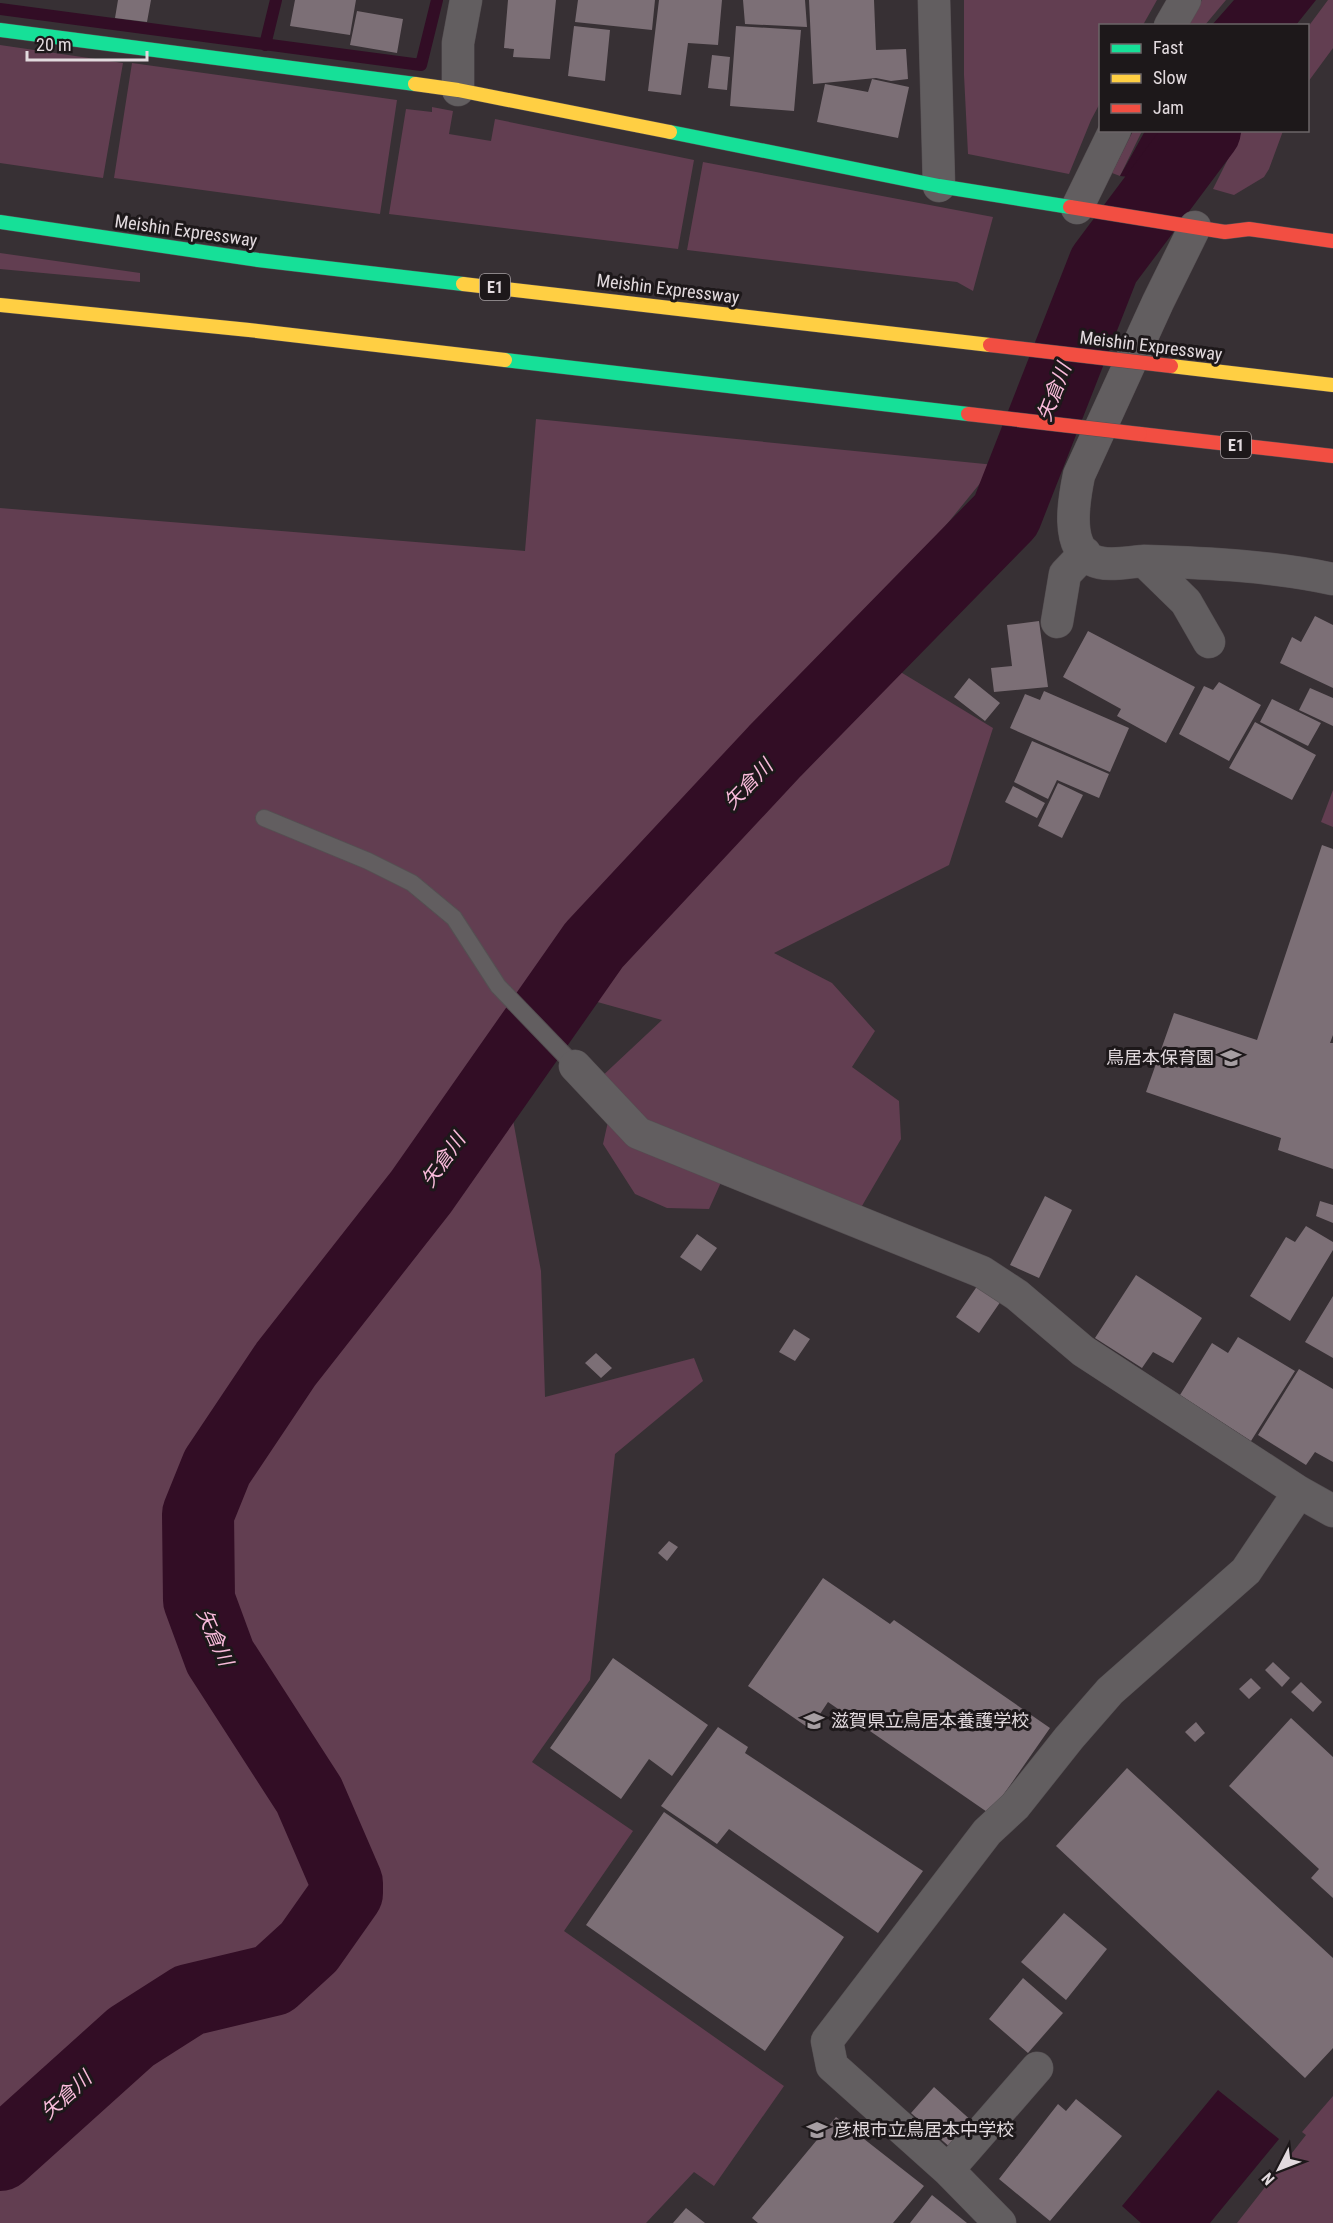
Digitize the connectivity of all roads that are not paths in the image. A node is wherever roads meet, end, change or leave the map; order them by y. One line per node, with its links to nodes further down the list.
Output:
1 (466, 0): 6 (street)
2 (934, 0): 8 (street)
3 (1185, 0): 4 (street)
4 (1171, 24)
5 (0, 30): 6 (main road)
6 (458, 90): 8 (main road)
7 (1115, 132): 9 (street)
8 (939, 186): 9 (main road)
9 (1087, 210): 11 (main road)
10 (0, 222): 14 (main road, Meishin Expressway / E1, bridge)
11 (1188, 226): 12 (main road); 16 (street)
12 (1333, 241)
13 (0, 305): 15 (main road, E1, bridge)
14 (1333, 385)
15 (1333, 456)
16 (1085, 554): 17 (street); 19 (street)
17 (1144, 561): 18 (street); 20 (street)
18 (1333, 579)
19 (1057, 622)
20 (1209, 642)
21 (264, 818): 22 (lane)
22 (575, 1066): 23 (street)
23 (1322, 1500): 25 (street)
24 (1037, 2068): 25 (street)
25 (948, 2170): 26 (street)
26 (1000, 2223)

